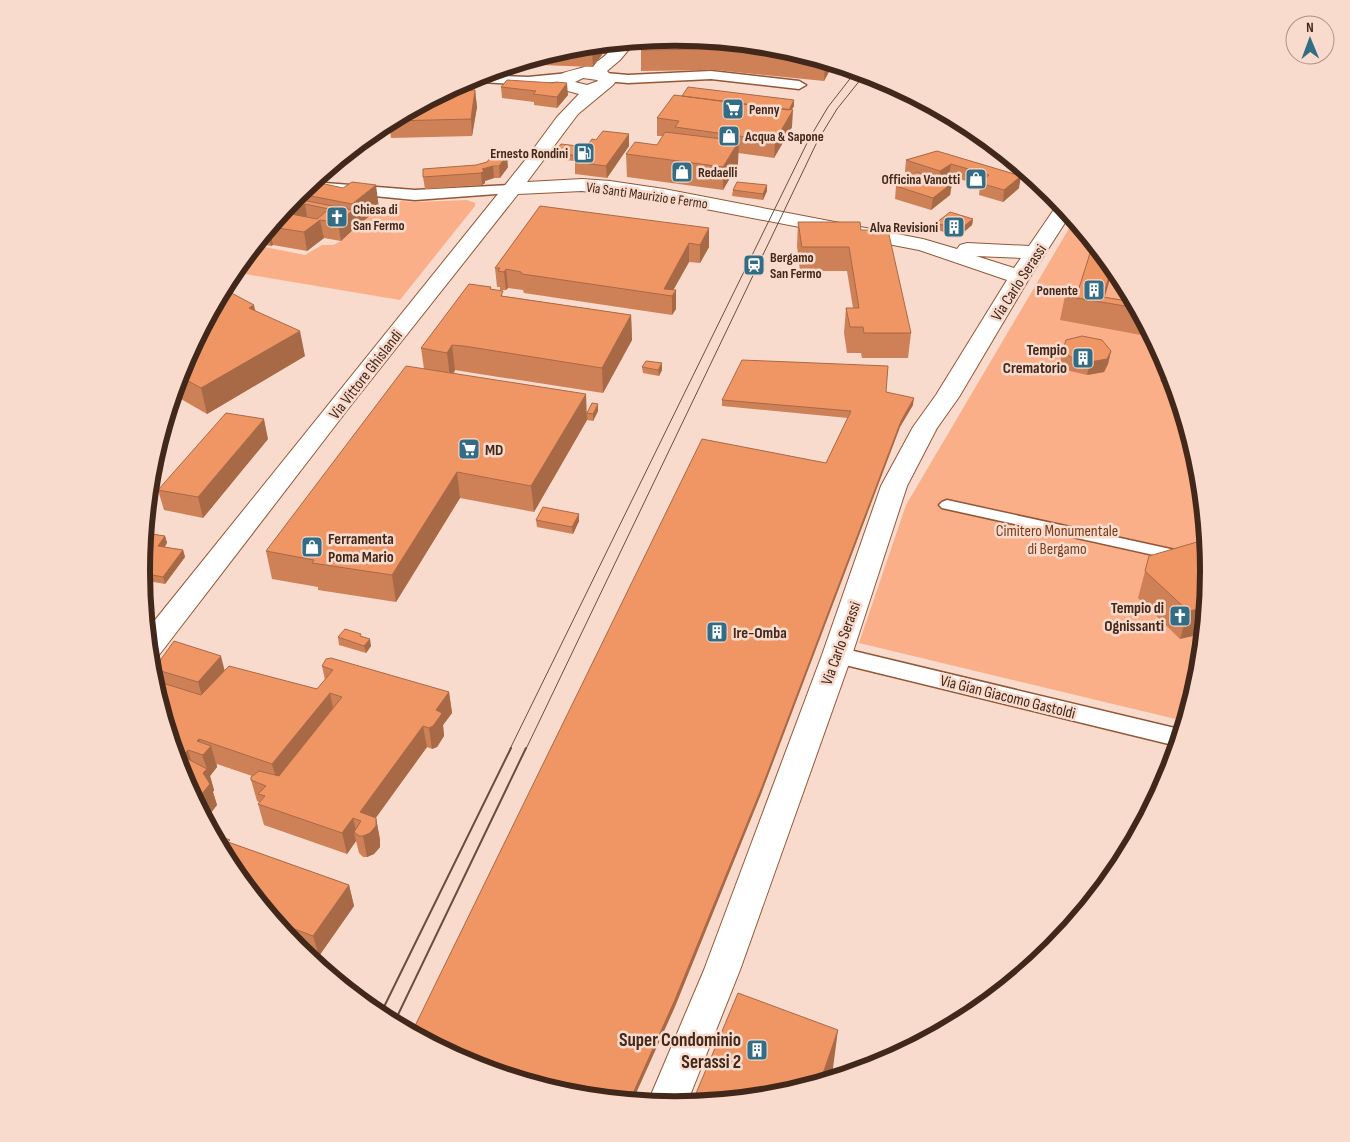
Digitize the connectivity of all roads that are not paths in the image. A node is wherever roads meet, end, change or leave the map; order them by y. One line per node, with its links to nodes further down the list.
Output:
1 (621, 50): 2 (street); 4 (street)
2 (587, 73): 4 (street); 6 (street)
3 (491, 80): 6 (street)
4 (603, 82): 5 (street); 6 (street, Via Vittore Ghislandi)
5 (799, 85)
6 (573, 88): 8 (street, Via Vittore Ghislandi)
7 (318, 187): 8 (street, Via Santi Maurizio e Fermo)
8 (510, 189): 10 (street, Via Santi Maurizio e Fermo); 14 (street, Via Vittore Ghislandi)
9 (1060, 215): 11 (street, Via Carlo Serassi)
10 (923, 245): 11 (street, Via Santi Maurizio e Fermo); 11 (street, Via Santi Maurizio e Fermo)
11 (1027, 265): 15 (street, Via Carlo Serassi)
12 (947, 505): 13 (street)
13 (1200, 560)
14 (155, 640)
15 (837, 655): 16 (street, Via Gian Giacomo Gastoldi); 17 (street, Via Carlo Serassi)
16 (1173, 737)
17 (670, 1096)

